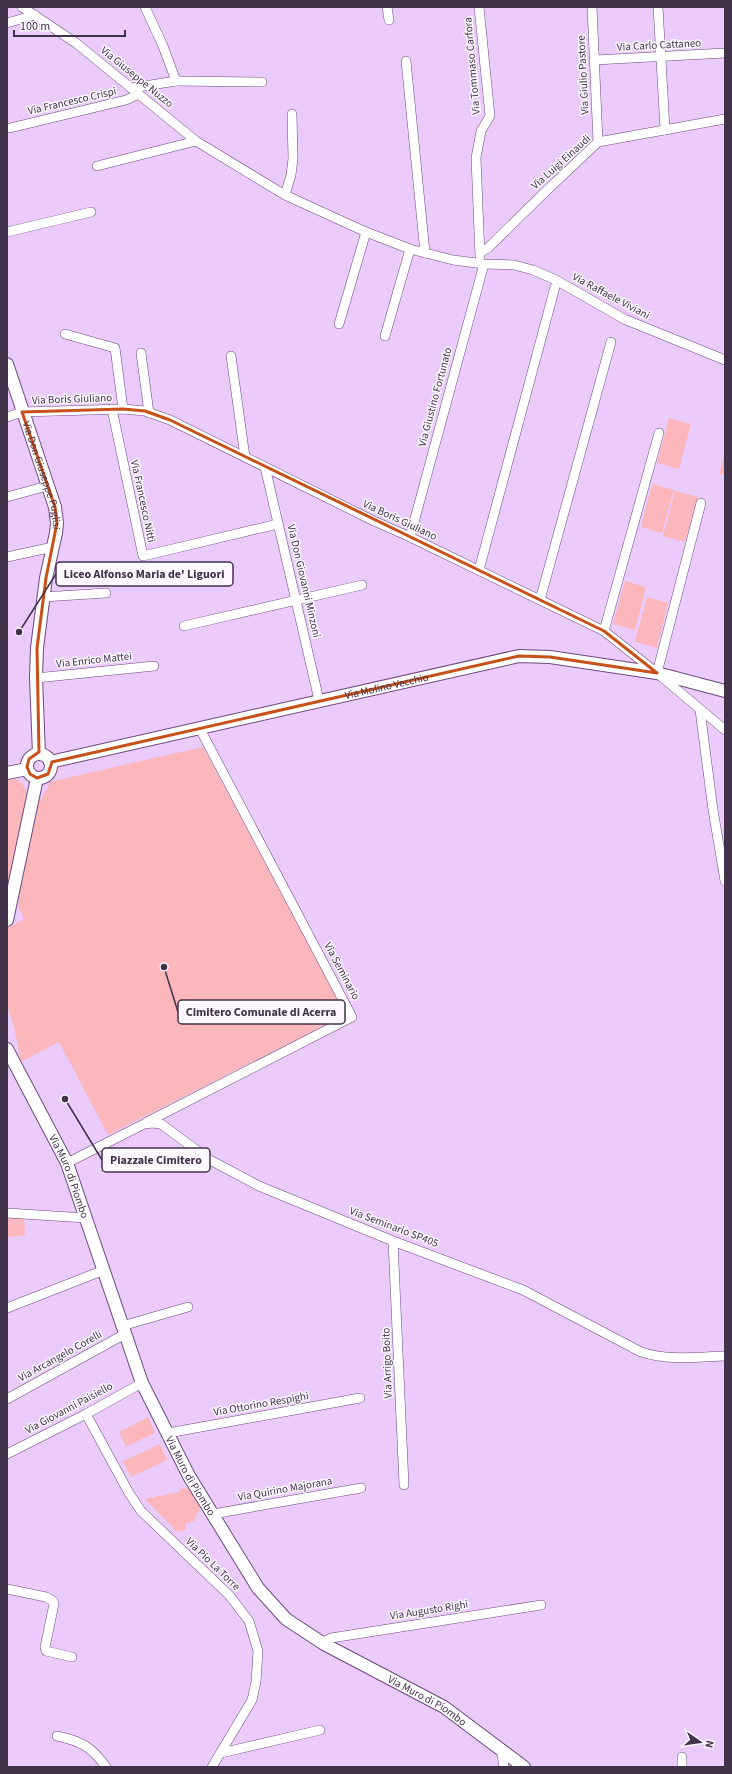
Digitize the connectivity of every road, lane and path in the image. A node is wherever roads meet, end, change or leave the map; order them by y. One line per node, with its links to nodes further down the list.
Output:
1 (22, 7): 7 (street, Via Giuseppe Nuzzo)
2 (145, 7): 14 (street)
3 (387, 7): 8 (street)
4 (479, 7): 29 (street, Via Tommaso Carfora)
5 (592, 7): 12 (street, Via Giulio Pastore)
6 (658, 7): 11 (street)
7 (35, 15): 9 (street); 16 (street, Via Giuseppe Nuzzo)
8 (389, 20)
9 (7, 23)
10 (725, 53): 11 (street, Via Carlo Cattaneo)
11 (661, 56): 12 (street, Via Carlo Cattaneo); 20 (street)
12 (595, 60): 22 (street, Via Giulio Pastore)
13 (406, 61): 30 (street)
14 (176, 81): 15 (street, Via Francesco Crispi); 16 (street, Via Francesco Crispi)
15 (262, 82)
16 (135, 91): 19 (street, Via Francesco Crispi); 21 (street, Via Giuseppe Nuzzo)
17 (292, 114): 24 (street)
18 (725, 119): 20 (street, Via Luigi Einaudi)
19 (10, 128)
20 (665, 130): 22 (street, Via Luigi Einaudi)
21 (196, 141): 23 (street); 24 (street, Via Giuseppe Nuzzo)
22 (598, 142): 29 (street, Via Luigi Einaudi)
23 (97, 166)
24 (285, 195): 27 (street, Via Giuseppe Nuzzo)
25 (91, 212): 26 (street)
26 (7, 232)
27 (366, 232): 28 (street, Via Giuseppe Nuzzo); 33 (street)
28 (410, 249): 30 (street, Via Giuseppe Nuzzo); 35 (street)
29 (481, 252): 31 (street, Via Tommaso Carfora)
30 (425, 253): 31 (street, Via Giuseppe Nuzzo)
31 (481, 264): 39 (street, Via Raffaele Viviani); 53 (street, Via Giustino Fortunato)
32 (555, 287): 56 (street)
33 (339, 324)
34 (65, 334): 42 (street, Via Boris Giuliano)
35 (385, 336)
36 (611, 342): 60 (street)
37 (141, 353): 44 (street)
38 (231, 356): 47 (street)
39 (725, 360)
40 (7, 364): 43 (street, Via Don Giuseppe Puglisi)
41 (112, 409): 42 (street, Via Boris Giuliano); 43 (street, Via Boris Giuliano); 52 (street, Via Francesco Nitti)
42 (123, 409): 44 (street, Via Boris Giuliano)
43 (22, 412): 45 (street, Via Boris Giuliano); 49 (street, Via Don Giuseppe Puglisi)
44 (149, 413): 47 (street, Via Boris Giuliano)
45 (7, 416)
46 (659, 433): 63 (street)
47 (245, 457): 48 (street, Via Boris Giuliano)
48 (265, 467): 52 (street, Via Don Giovanni Minzoni); 53 (street, Via Boris Giuliano)
49 (47, 486): 50 (street); 54 (street, Via Don Giuseppe Puglisi)
50 (7, 498)
51 (701, 503): 65 (street)
52 (278, 524): 61 (street, Via Don Giovanni Minzoni)
53 (410, 537): 56 (street, Via Boris Giuliano)
54 (53, 547): 55 (street); 59 (street, Via Don Giuseppe Puglisi)
55 (7, 557)
56 (479, 570): 60 (street, Via Boris Giuliano)
57 (362, 585): 61 (street)
58 (106, 593): 59 (street)
59 (43, 598): 66 (street, Via Don Giuseppe Puglisi)
60 (540, 600): 63 (street, Via Boris Giuliano)
61 (296, 601): 62 (street); 68 (street, Via Don Giovanni Minzoni)
62 (184, 626)
63 (604, 631): 65 (street, Via Boris Giuliano)
64 (154, 666): 66 (street, Via Enrico Mattei)
65 (657, 673): 67 (street, Via Molino Vecchio); 68 (street, Via Molino Vecchio); 69 (street, Via Boris Giuliano)
66 (36, 678): 72 (street, Via Don Giuseppe Puglisi)
67 (725, 691)
68 (320, 700): 70 (street, Via Molino Vecchio)
69 (700, 710): 71 (street, Via Boris Giuliano); 77 (street)
70 (200, 728): 73 (street, Via Molino Vecchio); 80 (street, Via Seminario)
71 (725, 730)
72 (39, 754): 73 (street); 74 (street)
73 (50, 762): 76 (street)
74 (27, 769): 75 (street); 76 (street)
75 (7, 773)
76 (37, 778): 78 (street)
77 (725, 881)
78 (7, 920)
79 (9, 1055): 81 (street, Via Muro di Piombo)
80 (144, 1124): 81 (street); 84 (street, Via Seminario SP405)
81 (67, 1163): 83 (street, Via Muro di Piombo)
82 (7, 1213): 83 (street)
83 (86, 1218): 85 (street, Via Muro di Piombo)
84 (393, 1241): 89 (street, Via Seminario SP405); 96 (street, Via Arrigo Boito)
85 (104, 1270): 87 (street); 88 (street, Via Muro di Piombo)
86 (188, 1307): 88 (street, Via Arcangelo Corelli)
87 (7, 1308)
88 (124, 1330): 90 (street, Via Muro di Piombo); 92 (street, Via Arcangelo Corelli)
89 (725, 1356)
90 (142, 1383): 93 (street, Via Giovanni Paisiello); 94 (street, Via Muro di Piombo)
91 (360, 1398): 94 (street, Via Ottorino Respighi)
92 (7, 1399)
93 (86, 1414): 95 (street, Via Giovanni Paisiello); 106 (street, Via Pio La Torre)
94 (168, 1433): 98 (street, Via Muro di Piombo)
95 (7, 1454)
96 (404, 1485)
97 (361, 1488): 98 (street, Via Quirino Majorana)
98 (213, 1514): 101 (street, Via Muro di Piombo)
99 (7, 1589): 102 (street)
100 (541, 1605): 101 (street, Via Augusto Righi)
101 (326, 1645): 105 (street, Via Muro di Piombo)
102 (72, 1657)
103 (320, 1730): 106 (street)
104 (57, 1736): 108 (street)
105 (501, 1749): 110 (street); 111 (street, Via Muro di Piombo)
106 (222, 1753): 109 (street, Via Pio La Torre)
107 (682, 1757): 112 (street)
108 (106, 1767)
109 (212, 1767)
110 (504, 1767)
111 (524, 1767)
112 (682, 1767)

